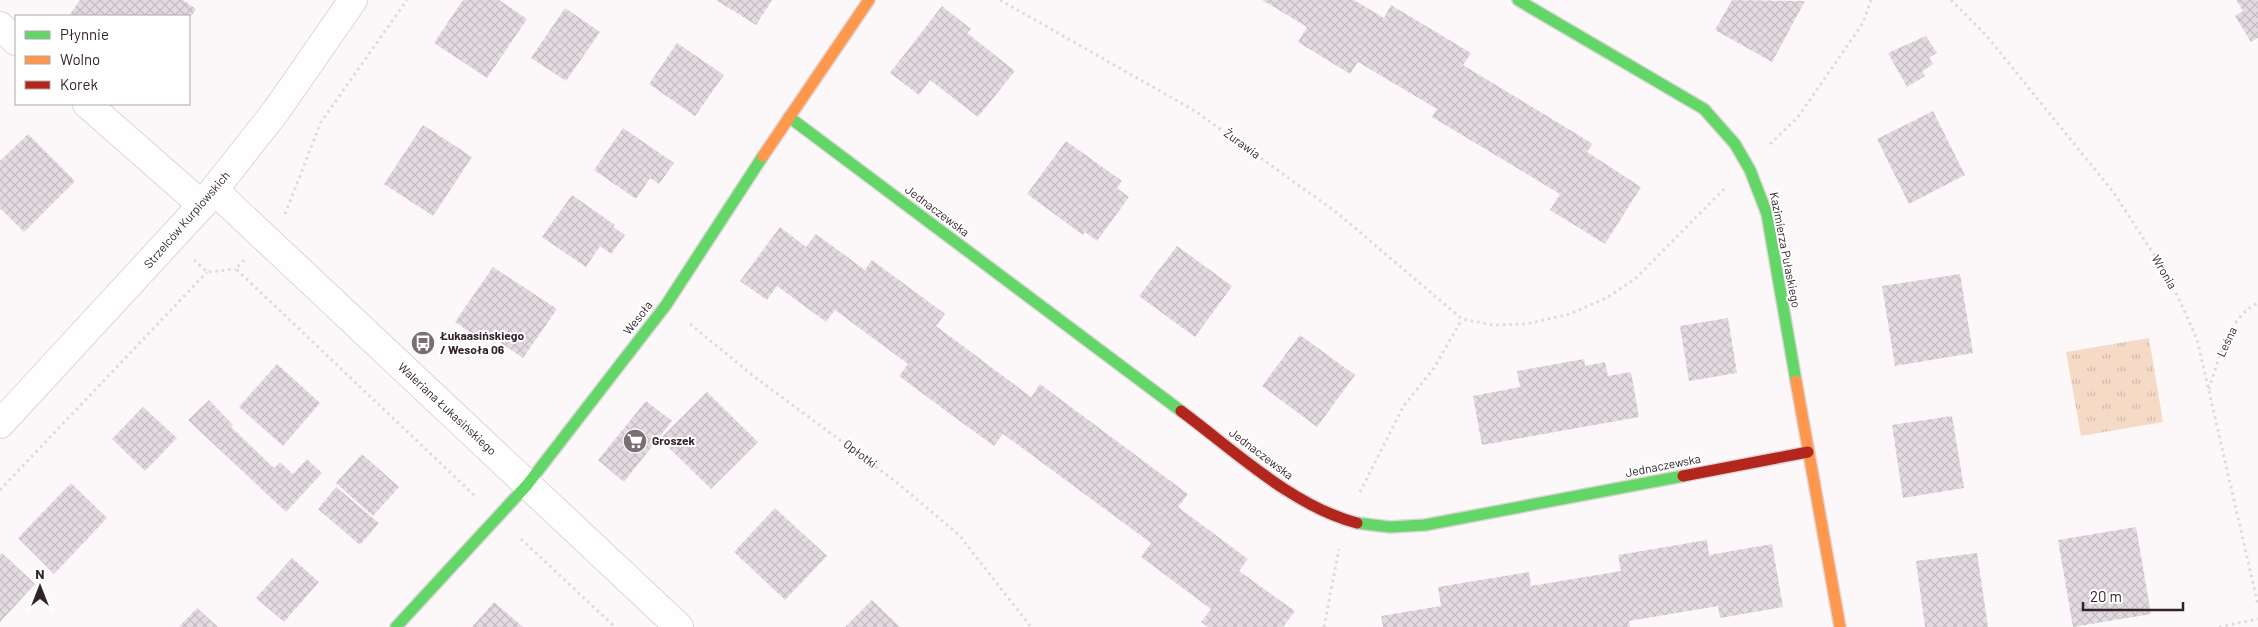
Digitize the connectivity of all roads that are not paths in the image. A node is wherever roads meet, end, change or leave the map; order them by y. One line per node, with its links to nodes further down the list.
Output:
1 (354, 0): 8 (street, Strzelców Kurpiowskich)
2 (870, 0): 7 (street, Wesoła)
3 (1518, 0): 10 (street, Kazimierza Pułaskiego)
4 (0, 26): 5 (street)
5 (15, 40)
6 (89, 105): 8 (street, Waleriana Łukasińskiego)
7 (789, 117): 10 (street, Jednaczewska); 11 (street, Wesoła)
8 (208, 198): 9 (street, Strzelców Kurpiowskich); 11 (street, Waleriana Łukasińskiego)
9 (0, 424)
10 (1808, 452): 14 (street, Kazimierza Pułaskiego)
11 (527, 485): 12 (street, Wesoła); 13 (street, Waleriana Łukasińskiego)
12 (396, 627)
13 (679, 627)
14 (1840, 627)

